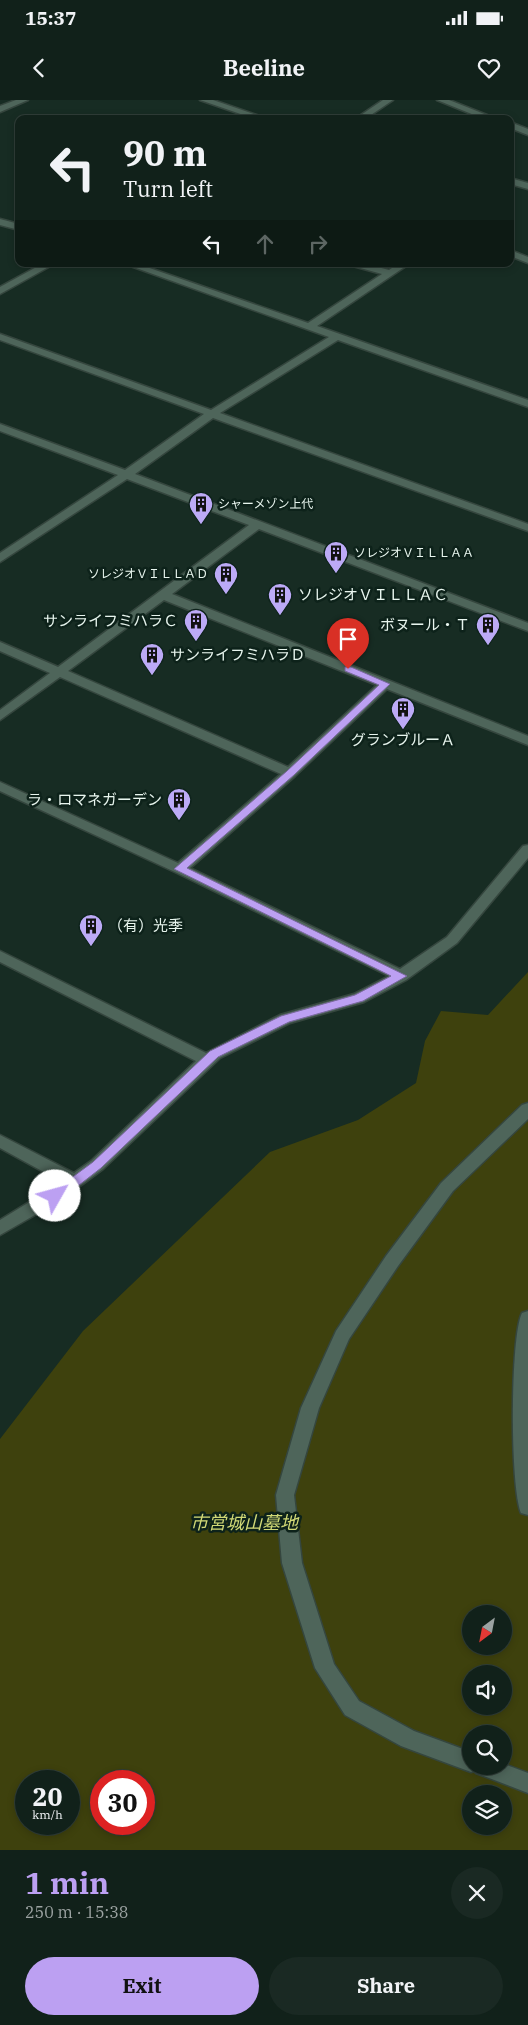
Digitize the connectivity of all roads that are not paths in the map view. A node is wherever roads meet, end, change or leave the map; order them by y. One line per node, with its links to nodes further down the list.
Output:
1 (24, 100): 5 (street)
2 (204, 100): 6 (street)
3 (390, 100): 7 (street)
4 (442, 100): 8 (street)
5 (0, 109)
6 (251, 115)
7 (366, 115)
8 (482, 115)
9 (514, 127): 10 (street)
10 (528, 132)
11 (514, 182): 12 (street)
12 (528, 186)
13 (0, 222): 14 (street)
14 (15, 225)
15 (514, 255): 16 (street)
16 (528, 260)
17 (44, 267): 22 (street)
18 (139, 267): 23 (street)
19 (367, 267): 21 (street)
20 (399, 267): 21 (street)
21 (389, 273): 23 (street)
22 (0, 291)
23 (309, 327): 25 (street)
24 (0, 337): 27 (street)
25 (336, 337): 26 (street); 27 (street)
26 (528, 404)
27 (213, 414): 29 (street); 31 (street)
28 (0, 427): 29 (street)
29 (126, 475): 30 (street); 32 (street)
30 (257, 525): 33 (street); 34 (street)
31 (528, 528)
32 (0, 558)
33 (163, 595): 36 (street); 37 (street)
34 (528, 628)
35 (0, 646): 36 (street)
36 (59, 672): 38 (street); 40 (street)
37 (385, 684): 39 (street); 40 (street)
38 (0, 716)
39 (528, 741)
40 (290, 773): 43 (street)
41 (0, 786): 43 (street)
42 (528, 849): 45 (street)
43 (180, 869): 45 (street)
44 (0, 956): 46 (street)
45 (401, 976): 46 (street)
46 (207, 1060): 49 (street)
47 (528, 1108): 53 (street)
48 (0, 1142): 49 (street)
49 (74, 1181): 50 (street)
50 (0, 1228)
51 (528, 1318): 52 (street)
52 (528, 1507)
53 (462, 1759)
54 (507, 1775): 55 (street)
55 (528, 1783)

